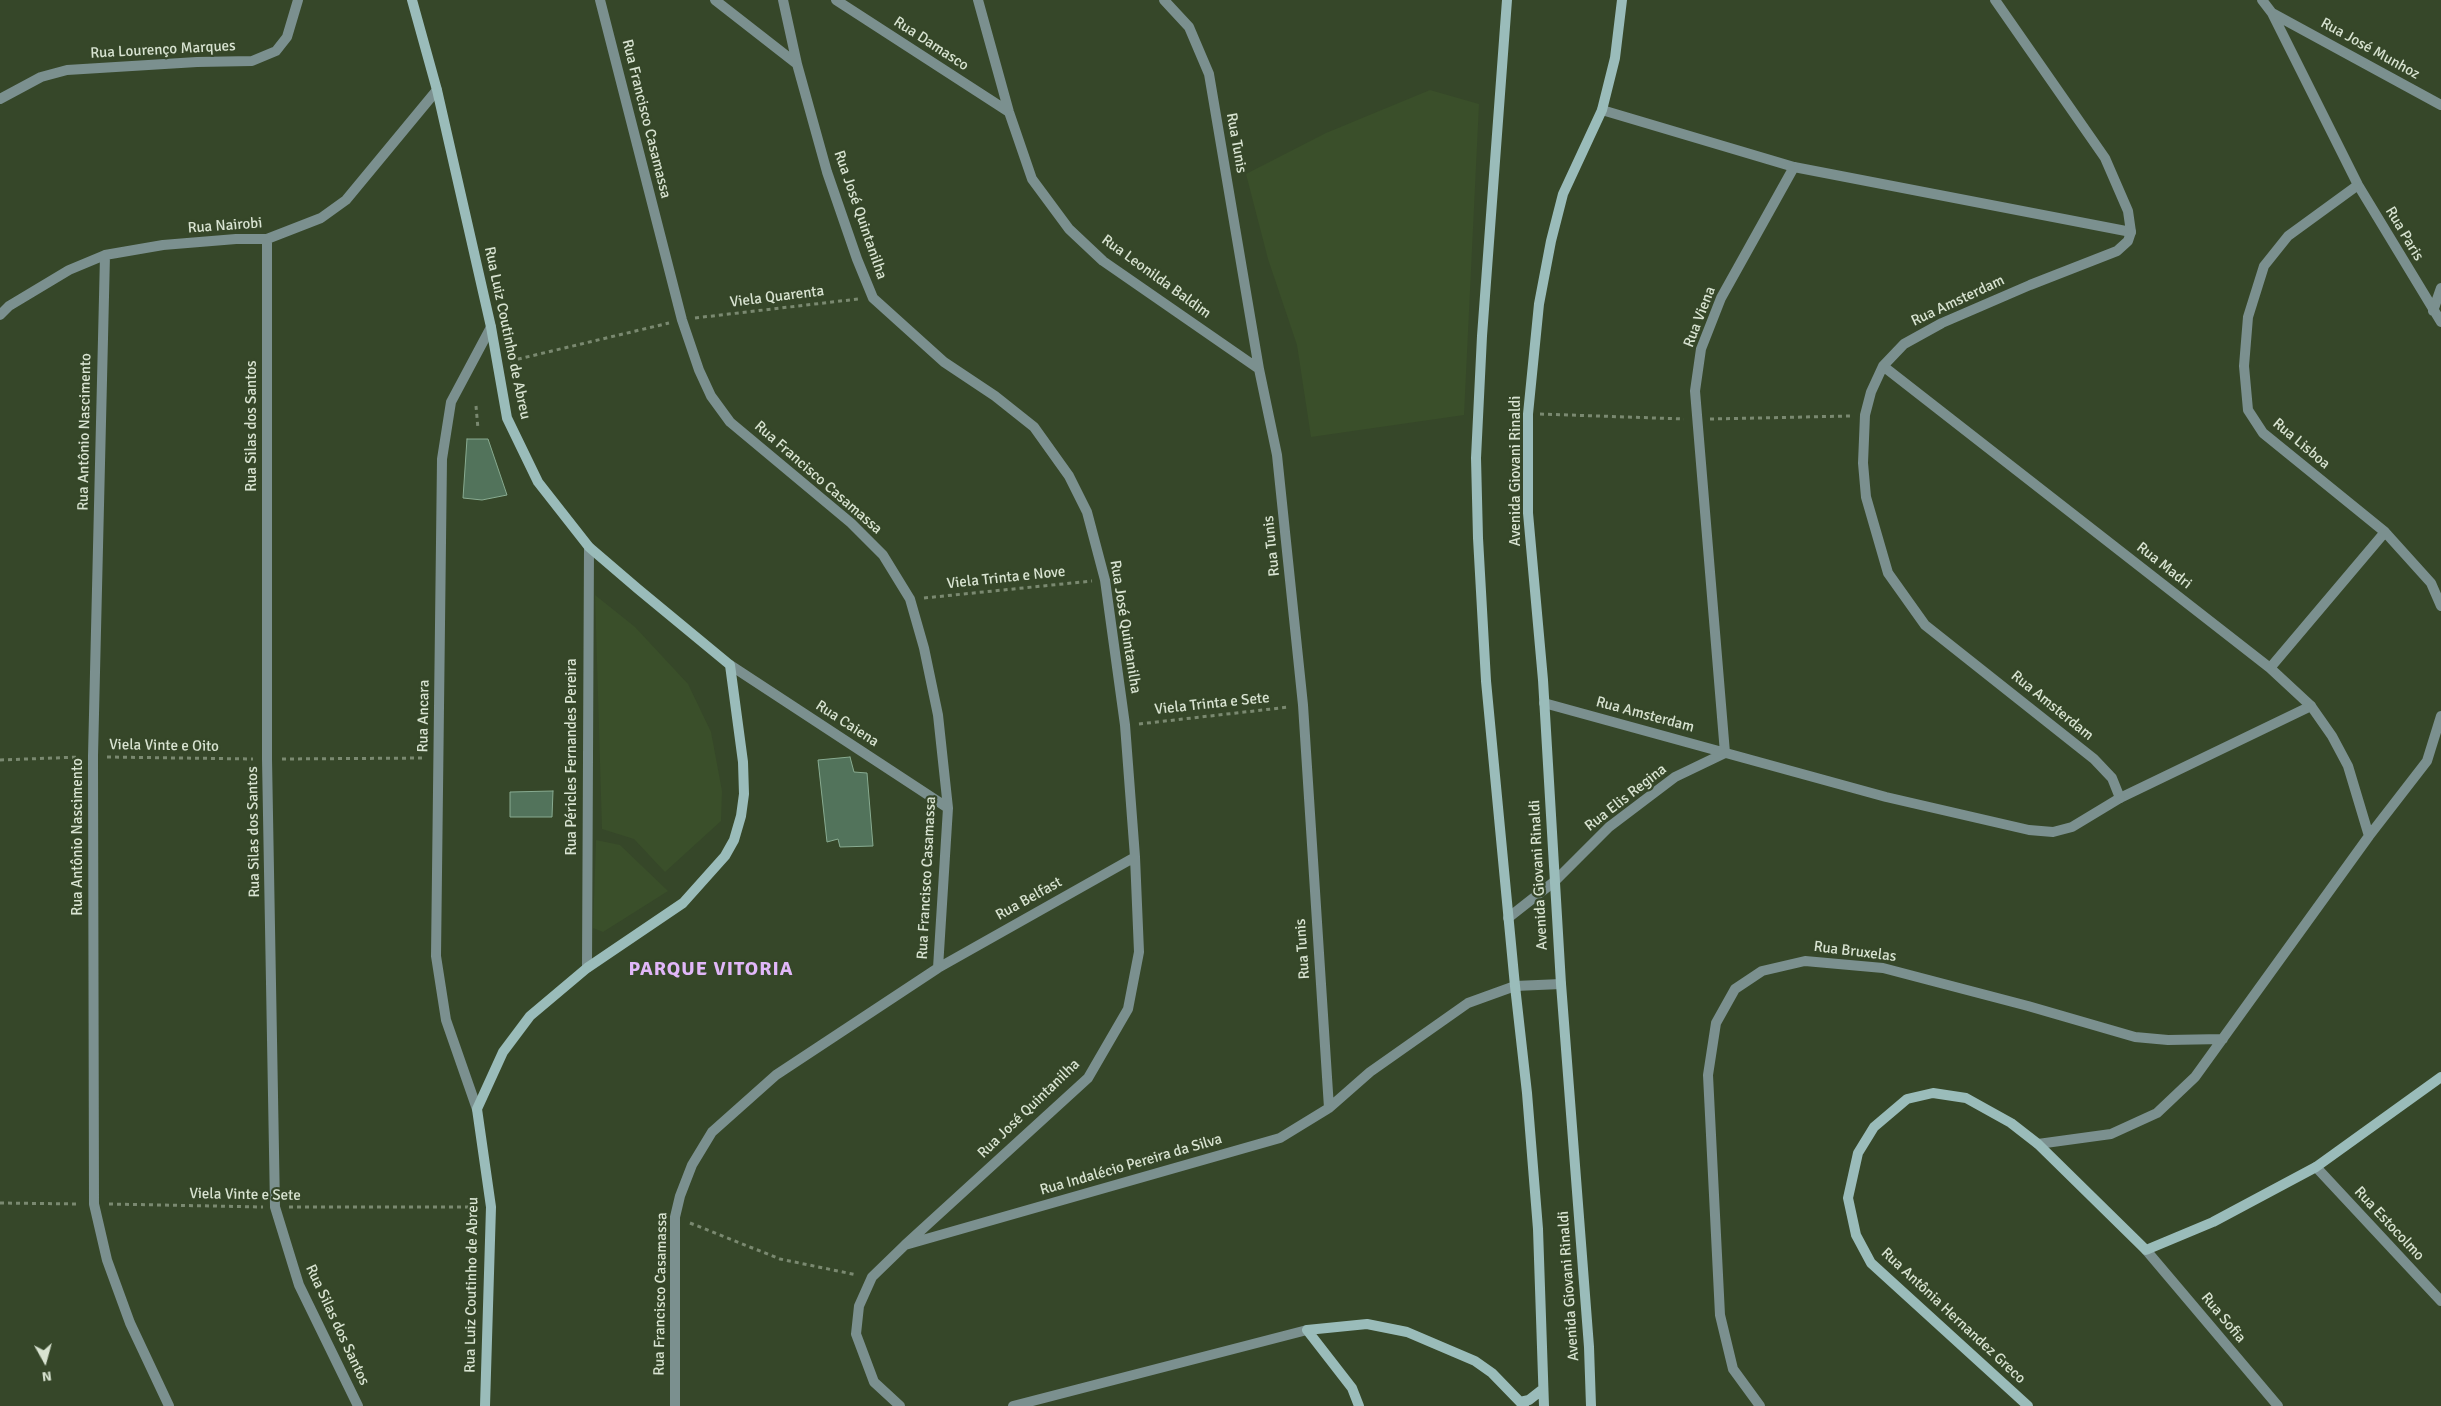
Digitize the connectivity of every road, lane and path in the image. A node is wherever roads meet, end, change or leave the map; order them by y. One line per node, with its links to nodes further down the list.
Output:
1 (298, 0): 16 (street, Rua Lourenço Marques)
2 (412, 0): 15 (street, Rua Luiz Coutinho de Abreu)
3 (600, 0): 29 (street, Rua Francisco Casamassa)
4 (715, 0): 14 (street)
5 (783, 0): 14 (street, Rua José Quintanilha)
6 (836, 0): 19 (street, Rua Damasco)
7 (978, 0): 19 (street, Rua Leonilda Baldim)
8 (1164, 0): 34 (street, Rua Tunis)
9 (1507, 0): 59 (street, Avenida Giovani Rinaldi)
10 (1622, 0): 18 (street, Avenida Giovani Rinaldi)
11 (1995, 0): 22 (street)
12 (2262, 0): 13 (street, Rua José Munhoz)
13 (2272, 12): 17 (street, Rua José Munhoz); 21 (street, Rua Paris)
14 (797, 64): 26 (street, Rua José Quintanilha)
15 (437, 90): 23 (street, Rua Nairobi); 31 (street, Rua Luiz Coutinho de Abreu)
16 (0, 99)
17 (2441, 105)
18 (1602, 110): 20 (street); 44 (street, Avenida Giovani Rinaldi)
19 (1009, 112): 34 (street, Rua Leonilda Baldim)
20 (1794, 167): 22 (street); 49 (street, Rua Viena)
21 (2358, 185): 27 (street, Rua Paris); 37 (street, Rua Lisboa)
22 (2131, 232): 33 (street, Rua Amsterdam)
23 (267, 240): 24 (street, Rua Nairobi); 52 (street, Rua Silas dos Santos)
24 (105, 255): 28 (street, Rua Nairobi); 50 (street, Rua Antônio Nascimento)
25 (2441, 288): 27 (street)
26 (874, 298): 29 (path, Viela Quarenta); 39 (street, Rua José Quintanilha)
27 (2432, 311): 30 (street, Rua Paris)
28 (0, 315)
29 (682, 320): 32 (path, Viela Quarenta); 40 (street, Rua Francisco Casamassa)
30 (2441, 322)
31 (491, 327): 32 (street, Rua Luiz Coutinho de Abreu); 51 (street, Rua Ancara)
32 (496, 365): 38 (street, Rua Luiz Coutinho de Abreu)
33 (1882, 366): 43 (street, Rua Madri); 54 (street, Rua Amsterdam)
34 (1259, 368): 45 (street, Rua Tunis)
35 (476, 406): 36 (path)
36 (478, 430)
37 (2384, 532): 41 (street, Rua Lisboa); 43 (street)
38 (590, 547): 42 (street, Rua Luiz Coutinho de Abreu); 60 (street, Rua Péricles Fernandes Pereira)
39 (1105, 580): 40 (path, Viela Trinta e Nove); 48 (street, Rua José Quintanilha)
40 (910, 599): 55 (street, Rua Francisco Casamassa)
41 (2441, 606)
42 (730, 665): 55 (street, Rua Caiena); 60 (street)
43 (2270, 668): 46 (street, Rua Madri)
44 (1544, 703): 49 (street, Rua Amsterdam); 58 (street, Avenida Giovani Rinaldi)
45 (1302, 706): 48 (path, Viela Trinta e Sete); 66 (street, Rua Tunis)
46 (2311, 706): 54 (street); 56 (street, Rua Madri)
47 (2441, 716): 56 (street)
48 (1125, 725): 57 (street, Rua José Quintanilha)
49 (1725, 753): 54 (street, Rua Amsterdam); 58 (street, Rua Elis Regina)
50 (93, 756): 52 (path, Viela Vinte e Oito); 53 (path, Viela Vinte e Oito); 71 (street, Rua Antônio Nascimento)
51 (439, 758): 52 (path, Viela Vinte e Oito); 67 (street, Rua Ancara)
52 (268, 759): 73 (street, Rua Silas dos Santos)
53 (0, 760)
54 (2120, 798)
55 (948, 808): 61 (street, Rua Francisco Casamassa)
56 (2369, 836): 64 (street)
57 (1135, 857): 61 (street, Rua Belfast); 75 (street, Rua José Quintanilha)
58 (1555, 881): 59 (street, Rua Elis Regina); 62 (street, Avenida Giovani Rinaldi)
59 (1508, 918): 63 (street, Avenida Giovani Rinaldi)
60 (587, 968): 67 (street)
61 (938, 968): 74 (street, Rua Francisco Casamassa)
62 (1561, 984): 63 (street); 90 (street, Avenida Giovani Rinaldi)
63 (1515, 986): 66 (street, Rua Indalécio Pereira da Silva); 80 (street, Avenida Giovani Rinaldi)
64 (2223, 1040): 68 (street); 91 (street, Rua Bruxelas)
65 (2441, 1077): 69 (street)
66 (1329, 1108): 75 (street, Rua Indalécio Pereira da Silva)
67 (477, 1109): 72 (street, Rua Luiz Coutinho de Abreu)
68 (2038, 1144): 76 (street, Rua Antônia Hernandez Greco); 92 (street, Rua Antônia Hernandez Greco)
69 (2316, 1167): 76 (street); 78 (street, Rua Estocolmo)
70 (0, 1203): 71 (path, Viela Vinte e Sete)
71 (94, 1204): 73 (path, Viela Vinte e Sete); 82 (street, Rua Antônio Nascimento)
72 (491, 1206): 73 (path, Viela Vinte e Sete); 84 (street, Rua Luiz Coutinho de Abreu)
73 (275, 1207): 83 (street, Rua Silas dos Santos)
74 (675, 1217): 77 (path); 85 (street, Rua Francisco Casamassa)
75 (905, 1245): 77 (street, Rua Indalécio Pereira da Silva)
76 (2146, 1250): 93 (street, Rua Sofia)
77 (872, 1277): 86 (street, Rua Indalécio Pereira da Silva)
78 (2441, 1301)
79 (1307, 1330): 81 (street); 87 (street); 88 (street)
80 (1543, 1389): 81 (street); 89 (street, Avenida Giovani Rinaldi)
81 (1522, 1404)
82 (169, 1406)
83 (358, 1406)
84 (485, 1406)
85 (675, 1406)
86 (900, 1406)
87 (1013, 1406)
88 (1359, 1406)
89 (1544, 1406)
90 (1591, 1406)
91 (1760, 1406)
92 (2028, 1406)
93 (2278, 1406)

